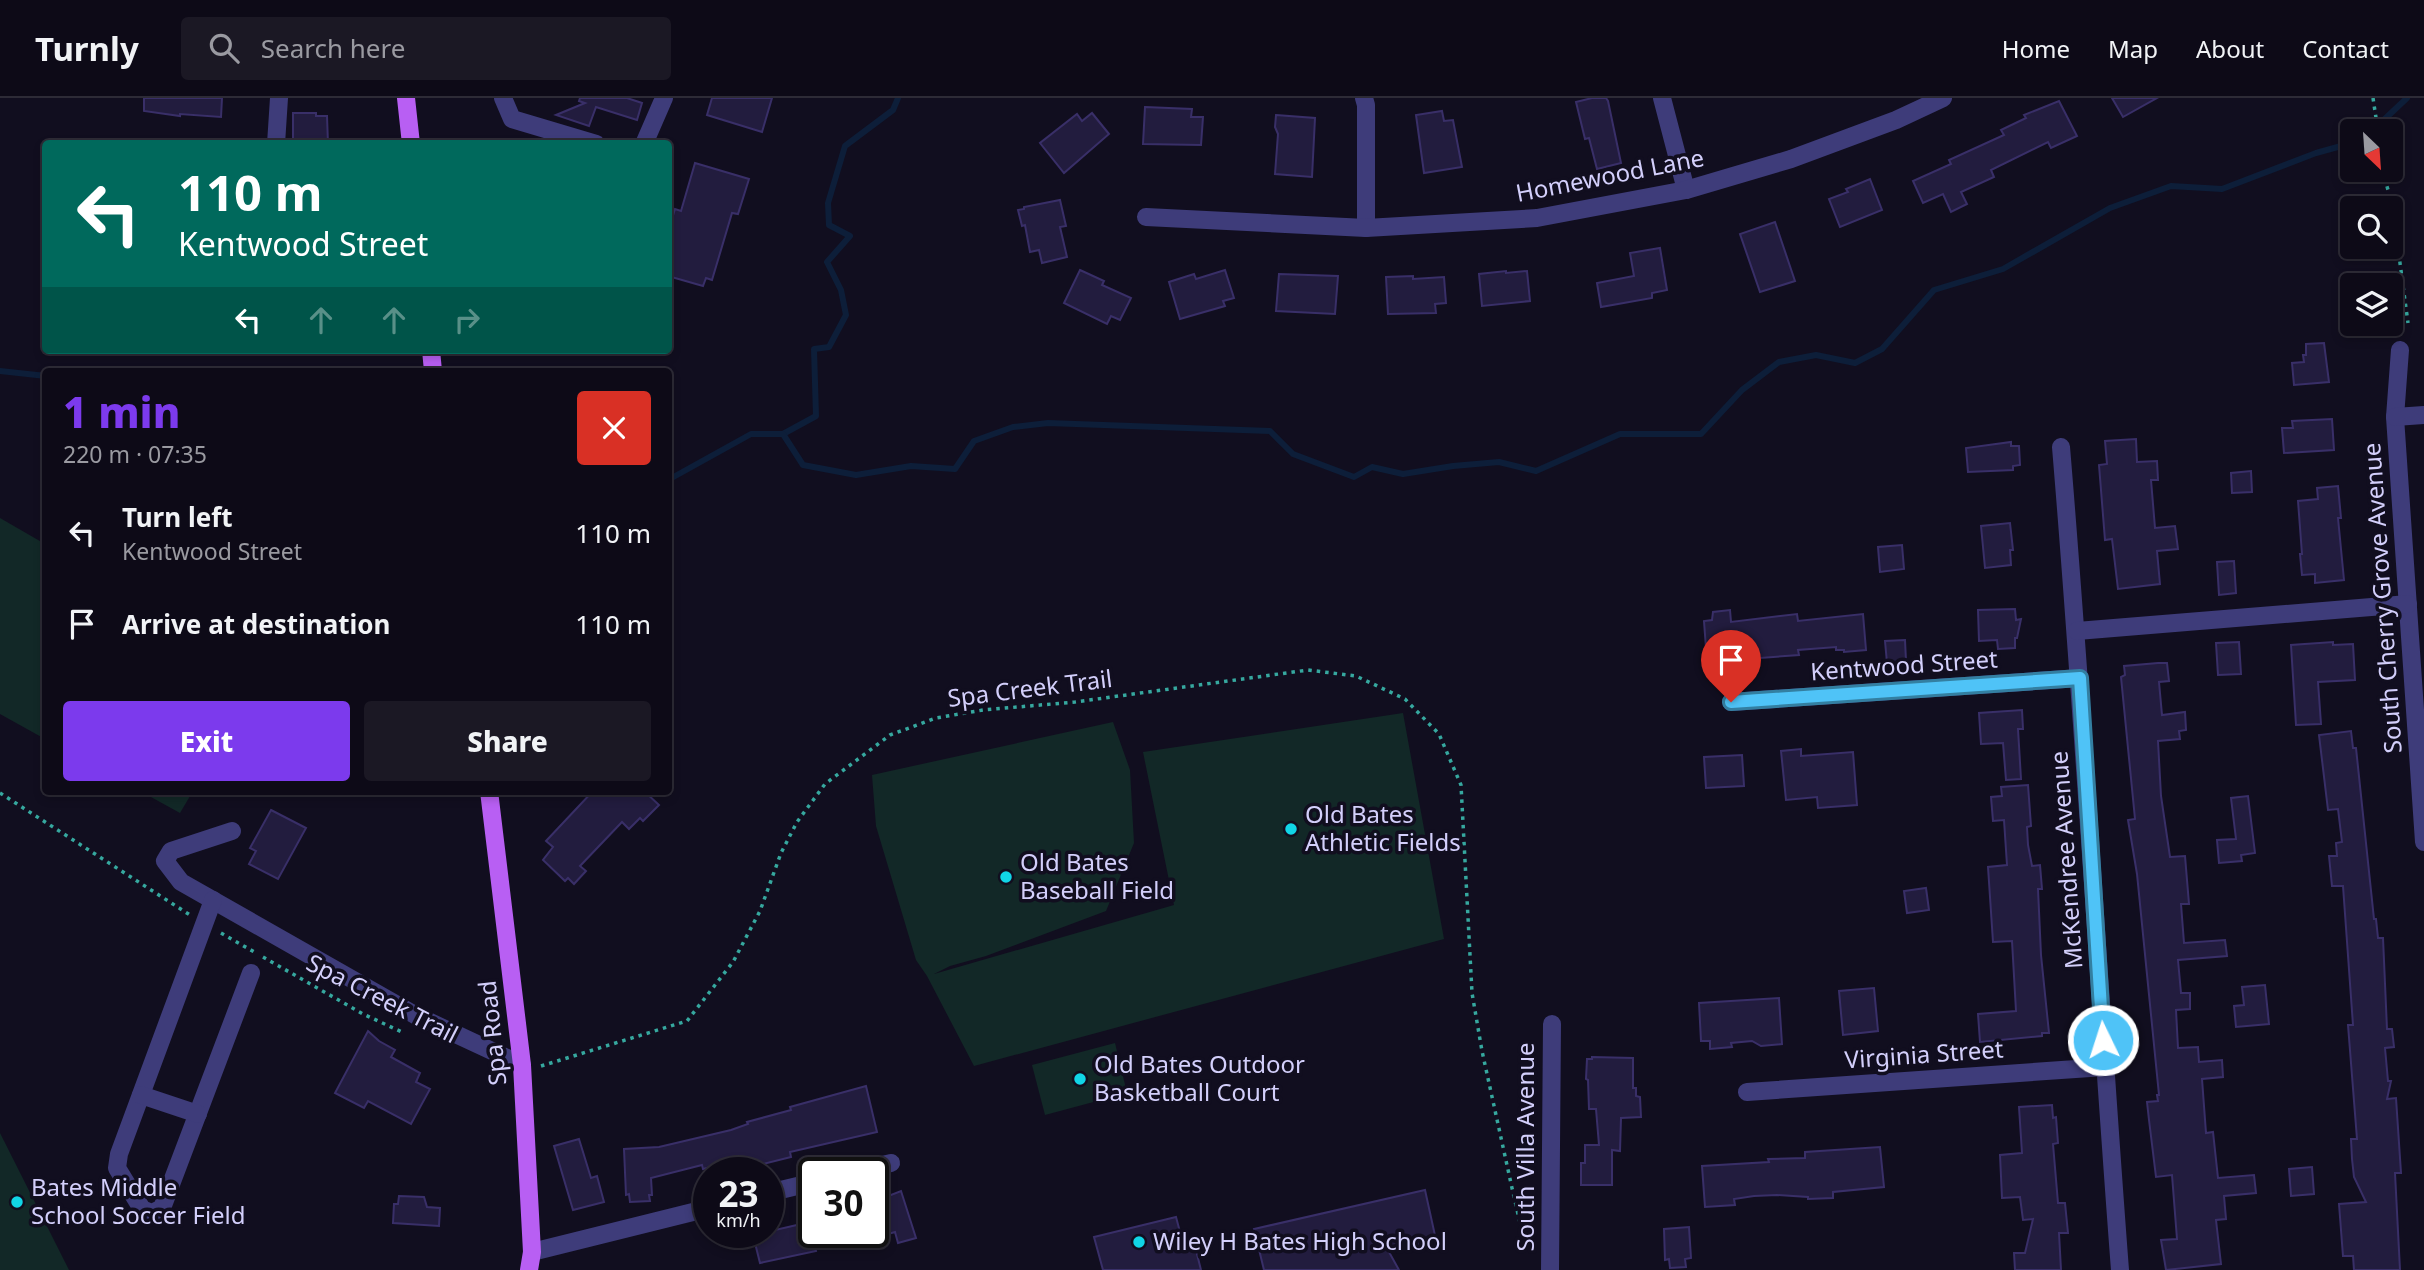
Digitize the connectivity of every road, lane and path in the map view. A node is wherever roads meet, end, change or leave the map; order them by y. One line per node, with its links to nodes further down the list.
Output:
1 (279, 98): 10 (street)
2 (406, 98): 11 (main road)
3 (503, 98): 12 (street)
4 (663, 98): 13 (street)
5 (1364, 98): 17 (street)
6 (1662, 98): 15 (street)
7 (1943, 98): 15 (street, Homewood Lane)
8 (2373, 98): 9 (path)
9 (2376, 119)
10 (276, 140)
11 (411, 140)
12 (583, 140)
13 (646, 140)
14 (2386, 182): 18 (path)
15 (1686, 190): 17 (street, Homewood Lane)
16 (1146, 217): 17 (street, Homewood Lane)
17 (1366, 228)
18 (2408, 323)
19 (2400, 350): 21 (street, South Cherry Grove Avenue)
20 (2424, 415): 21 (street)
21 (2395, 417): 23 (street, South Cherry Grove Avenue)
22 (2061, 447): 24 (street, McKendree Avenue)
23 (2408, 604): 24 (street); 30 (street, South Cherry Grove Avenue)
24 (2077, 631): 25 (street, McKendree Avenue)
25 (2080, 678): 26 (street, Kentwood Street); 36 (street, McKendree Avenue)
26 (1731, 702)
27 (0, 793): 32 (path, Spa Creek Trail)
28 (489, 795): 37 (main road, Spa Road)
29 (232, 831): 31 (street)
30 (2424, 842)
31 (213, 900): 32 (street); 37 (street)
32 (204, 923): 35 (path, Spa Creek Trail); 39 (street)
33 (251, 972): 40 (street)
34 (1552, 1024): 43 (street, South Villa Avenue)
35 (412, 1037)
36 (2105, 1067): 38 (street, Virginia Street); 44 (street, McKendree Avenue)
37 (523, 1068): 42 (main road, Spa Road); 43 (path, Spa Creek Trail)
38 (1747, 1092)
39 (141, 1095): 40 (street); 40 (street)
40 (198, 1114)
41 (693, 1213): 42 (street)
42 (530, 1261)
43 (1543, 1264)
44 (2120, 1270)

